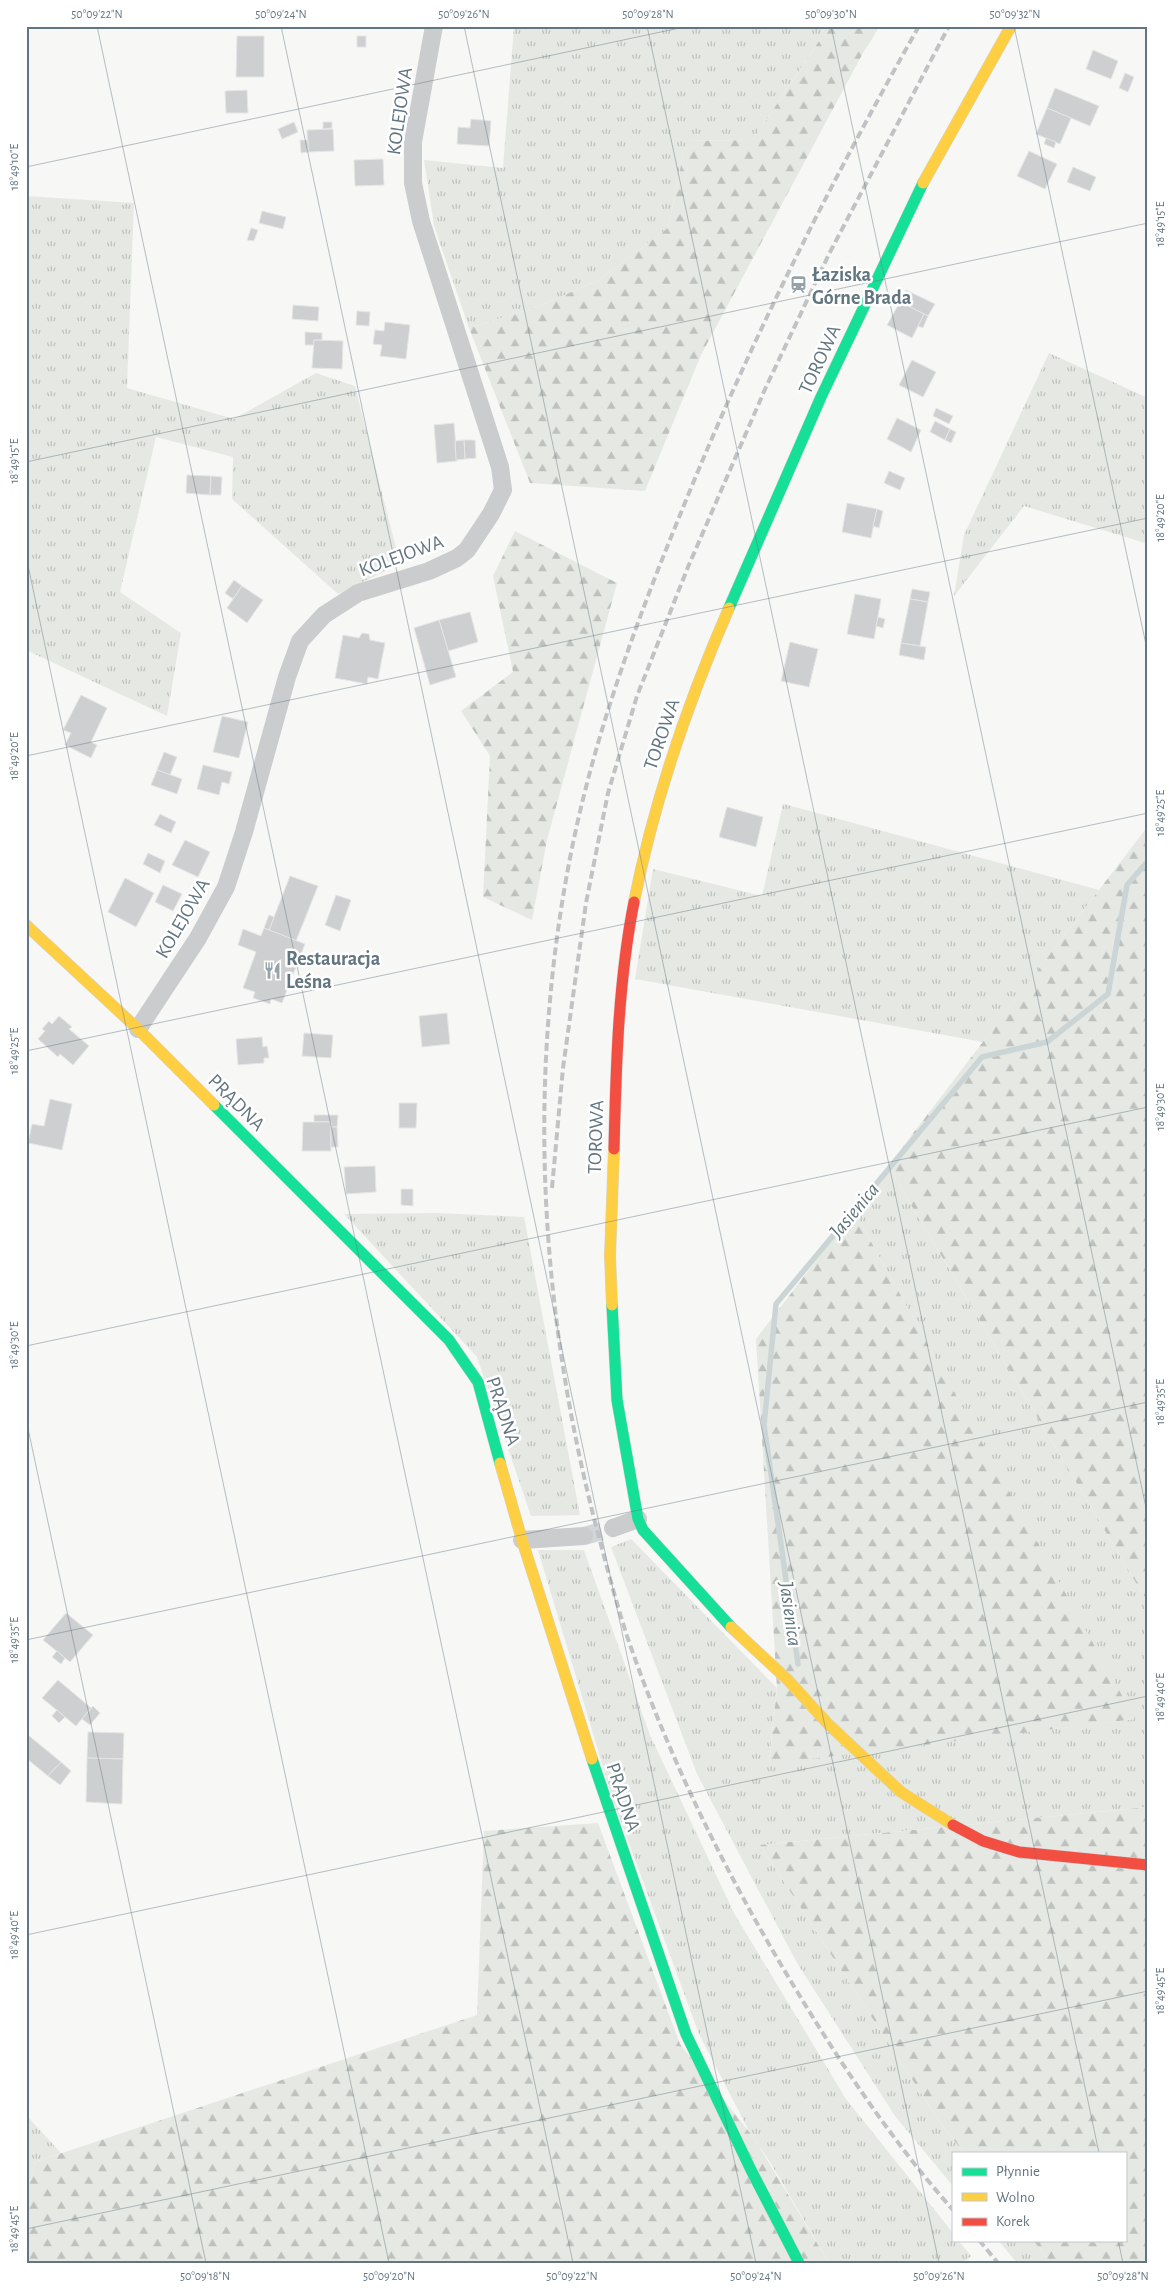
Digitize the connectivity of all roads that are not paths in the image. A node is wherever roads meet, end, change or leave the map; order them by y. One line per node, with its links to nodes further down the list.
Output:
1 (434, 26): 4 (street, KOLEJOWA)
2 (1011, 26): 5 (street, TOROWA)
3 (26, 926): 4 (street, PRĄDNA)
4 (138, 1029): 8 (street, PRĄDNA)
5 (638, 1519): 6 (street); 9 (street)
6 (614, 1528)
7 (584, 1536): 8 (street)
8 (522, 1540): 10 (street, PRĄDNA)
9 (1148, 1864)
10 (799, 2263)

